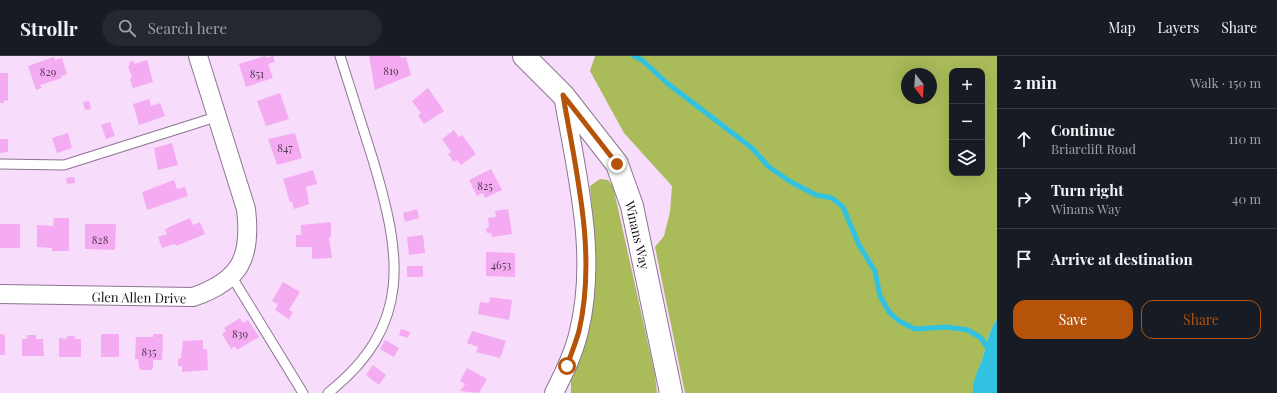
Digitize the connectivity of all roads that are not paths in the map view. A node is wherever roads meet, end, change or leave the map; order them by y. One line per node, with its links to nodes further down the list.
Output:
1 (198, 56): 5 (street, Glen Allen Drive)
2 (340, 56): 10 (lane)
3 (524, 56): 4 (street, Winans Way)
4 (563, 95): 11 (street); 12 (street, Winans Way)
5 (216, 117): 6 (lane); 7 (street, Glen Allen Drive)
6 (0, 164)
7 (232, 277): 8 (street, Glen Allen Drive); 9 (lane)
8 (0, 294)
9 (303, 393)
10 (328, 393)
11 (554, 393)
12 (671, 393)

